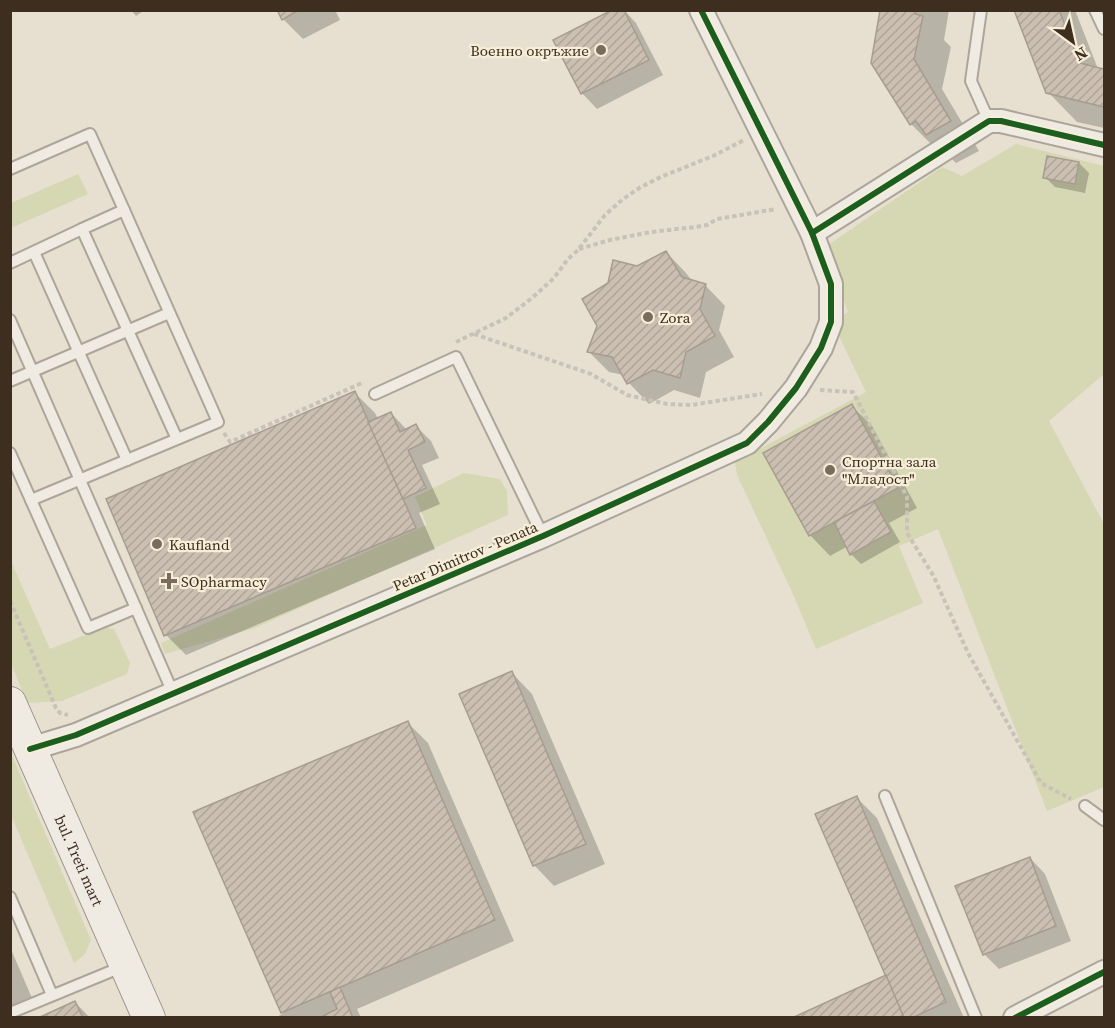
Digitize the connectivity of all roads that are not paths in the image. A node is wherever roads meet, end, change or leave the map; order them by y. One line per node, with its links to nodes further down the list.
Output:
1 (701, 10): 10 (street, Petar Dimitrov - Penata)
2 (981, 10): 5 (lane)
3 (1095, 10): 4 (lane)
4 (1104, 30)
5 (989, 121): 6 (street); 10 (street)
6 (1104, 145)
7 (10, 169): 8 (lane)
8 (124, 210): 9 (lane); 13 (lane)
9 (82, 229): 11 (lane); 15 (lane)
10 (812, 233): 25 (street, Petar Dimitrov - Penata)
11 (34, 252): 12 (lane); 16 (lane)
12 (10, 263)
13 (169, 313): 15 (lane); 20 (lane)
14 (10, 320): 17 (lane)
15 (128, 330): 16 (lane); 20 (lane)
16 (79, 352): 17 (lane); 22 (lane)
17 (33, 372): 18 (lane); 23 (lane)
18 (10, 381)
19 (375, 394): 25 (lane)
20 (177, 439): 22 (lane)
21 (10, 453): 24 (lane)
22 (127, 460): 23 (lane)
23 (80, 480): 24 (lane); 26 (lane)
24 (31, 500): 26 (lane)
25 (543, 536): 27 (street, Petar Dimitrov - Penata)
26 (136, 608): 27 (lane)
27 (173, 693): 29 (street, Petar Dimitrov - Penata)
28 (10, 703): 29 (main road, bul. Treti mart)
29 (25, 747): 34 (main road, bul. Treti mart)
30 (885, 796): 39 (lane)
31 (1084, 806): 32 (lane)
32 (1104, 820)
33 (10, 897): 36 (lane)
34 (125, 966): 36 (lane); 38 (main road, bul. Treti mart)
35 (1104, 972): 40 (street)
36 (52, 996): 37 (lane)
37 (10, 1013)
38 (149, 1017)
39 (976, 1017)
40 (1015, 1017)

